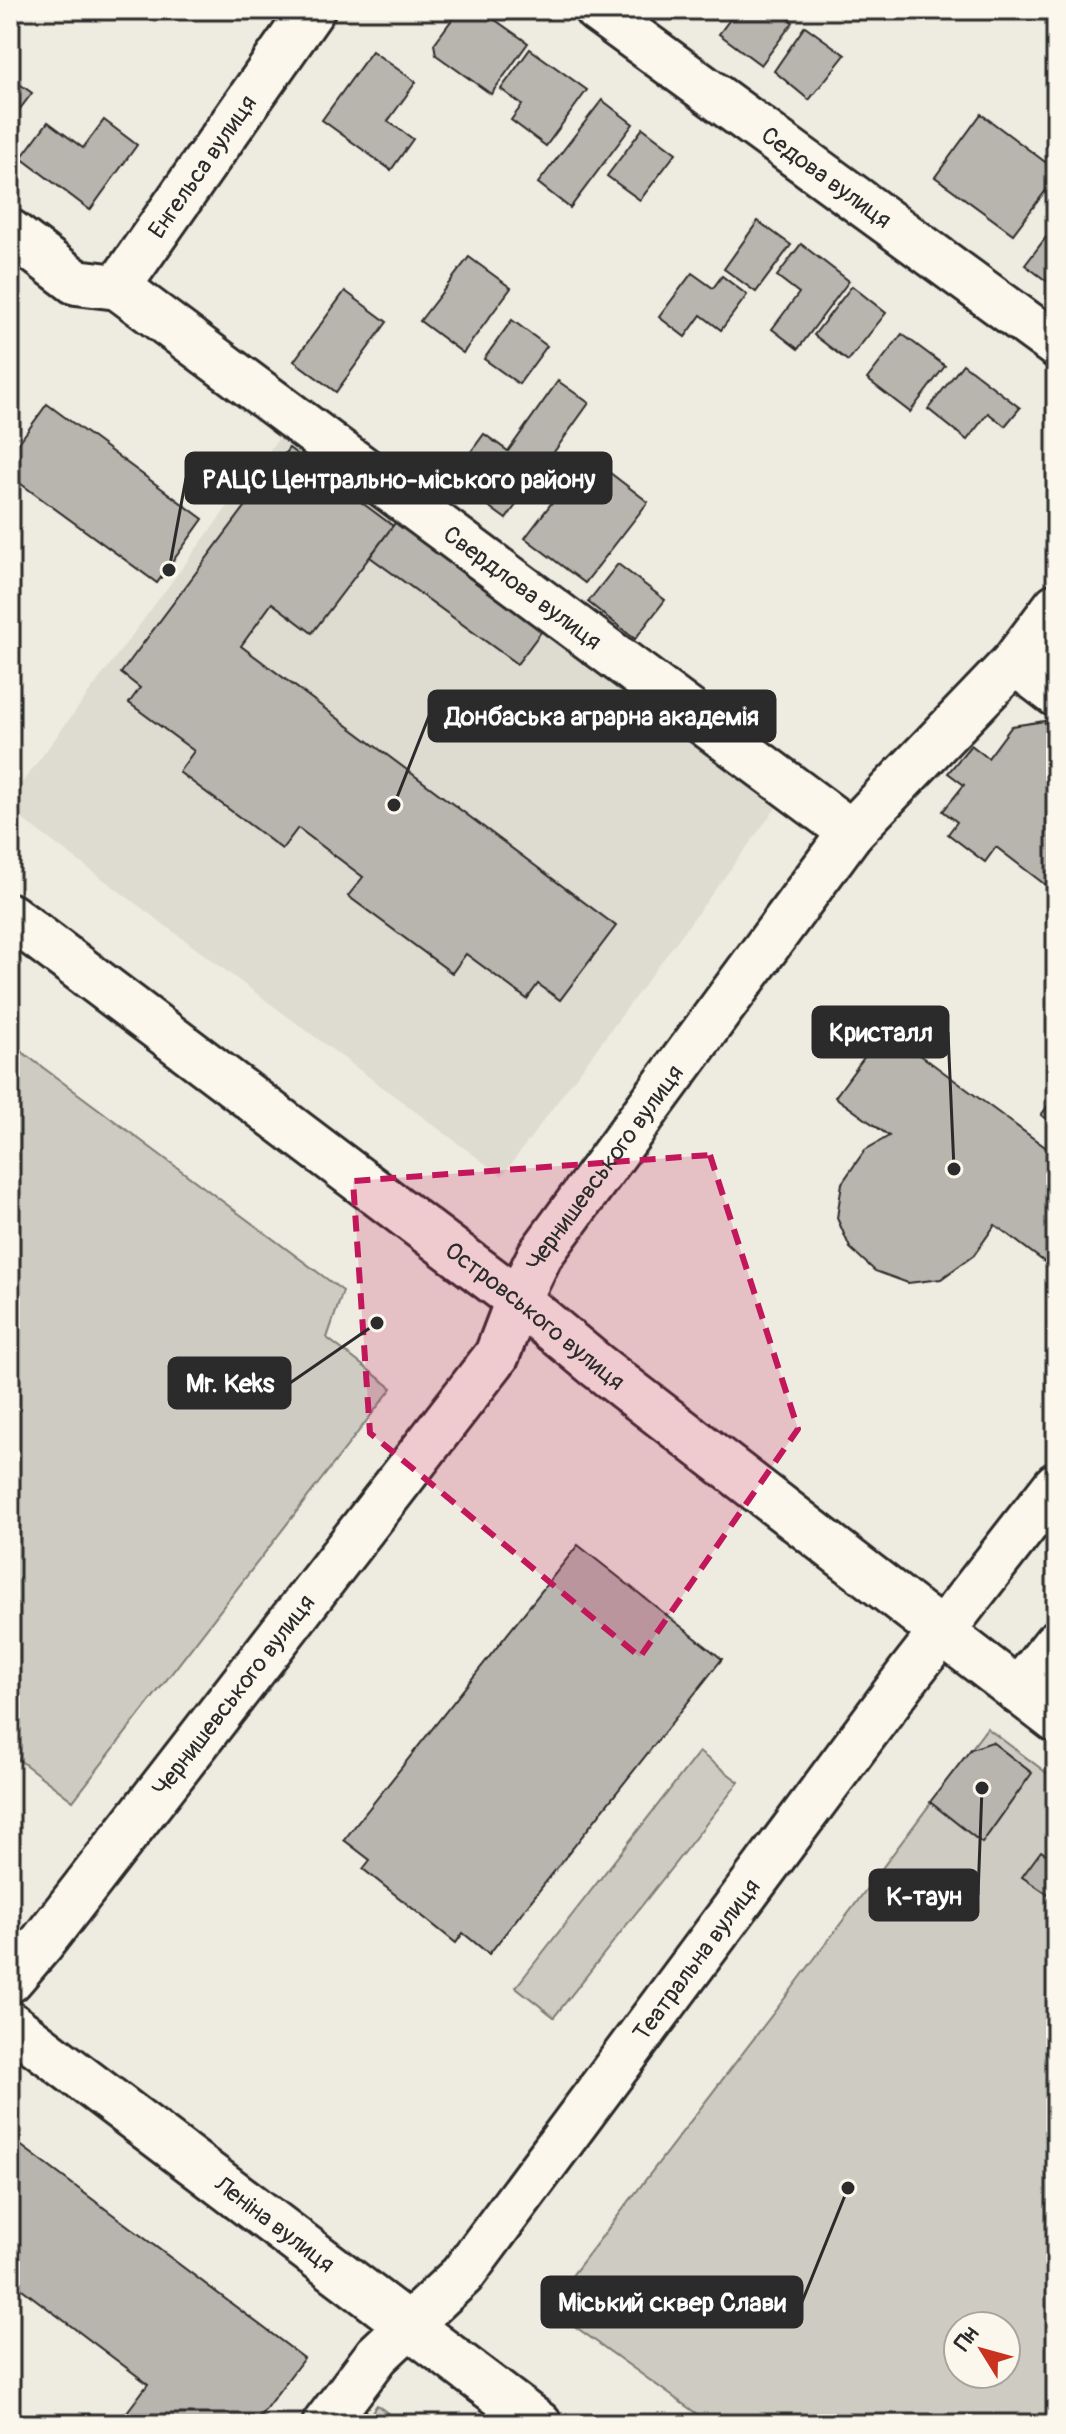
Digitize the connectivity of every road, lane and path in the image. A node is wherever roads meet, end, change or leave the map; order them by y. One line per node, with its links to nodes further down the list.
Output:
1 (312, 10): 4 (street, Енгельса вулиця)
2 (597, 10): 5 (street, Седова вулиця)
3 (10, 232): 4 (street)
4 (118, 287): 9 (street, Свердлова вулиця)
5 (1056, 345)
6 (1056, 606): 7 (street, Чернишевського вулиця)
7 (1014, 662): 8 (street); 9 (street, Чернишевського вулиця)
8 (1056, 694)
9 (851, 832): 11 (street, Чернишевського вулиця)
10 (10, 916): 11 (street, Островського вулиця)
11 (518, 1300): 13 (street, Островського вулиця); 17 (street, Чернишевського вулиця)
12 (1056, 1485): 13 (street, Театральна вулиця)
13 (941, 1632): 15 (street, Островського вулиця); 19 (street, Театральна вулиця)
14 (1056, 1643): 15 (street)
15 (1018, 1691): 16 (street, Островського вулиця)
16 (1056, 1720)
17 (10, 1980)
18 (10, 2024): 19 (street, Леніна вулиця)
19 (410, 2326): 20 (street, Театральна вулиця); 21 (street, Леніна вулиця)
20 (325, 2424)
21 (539, 2424)

